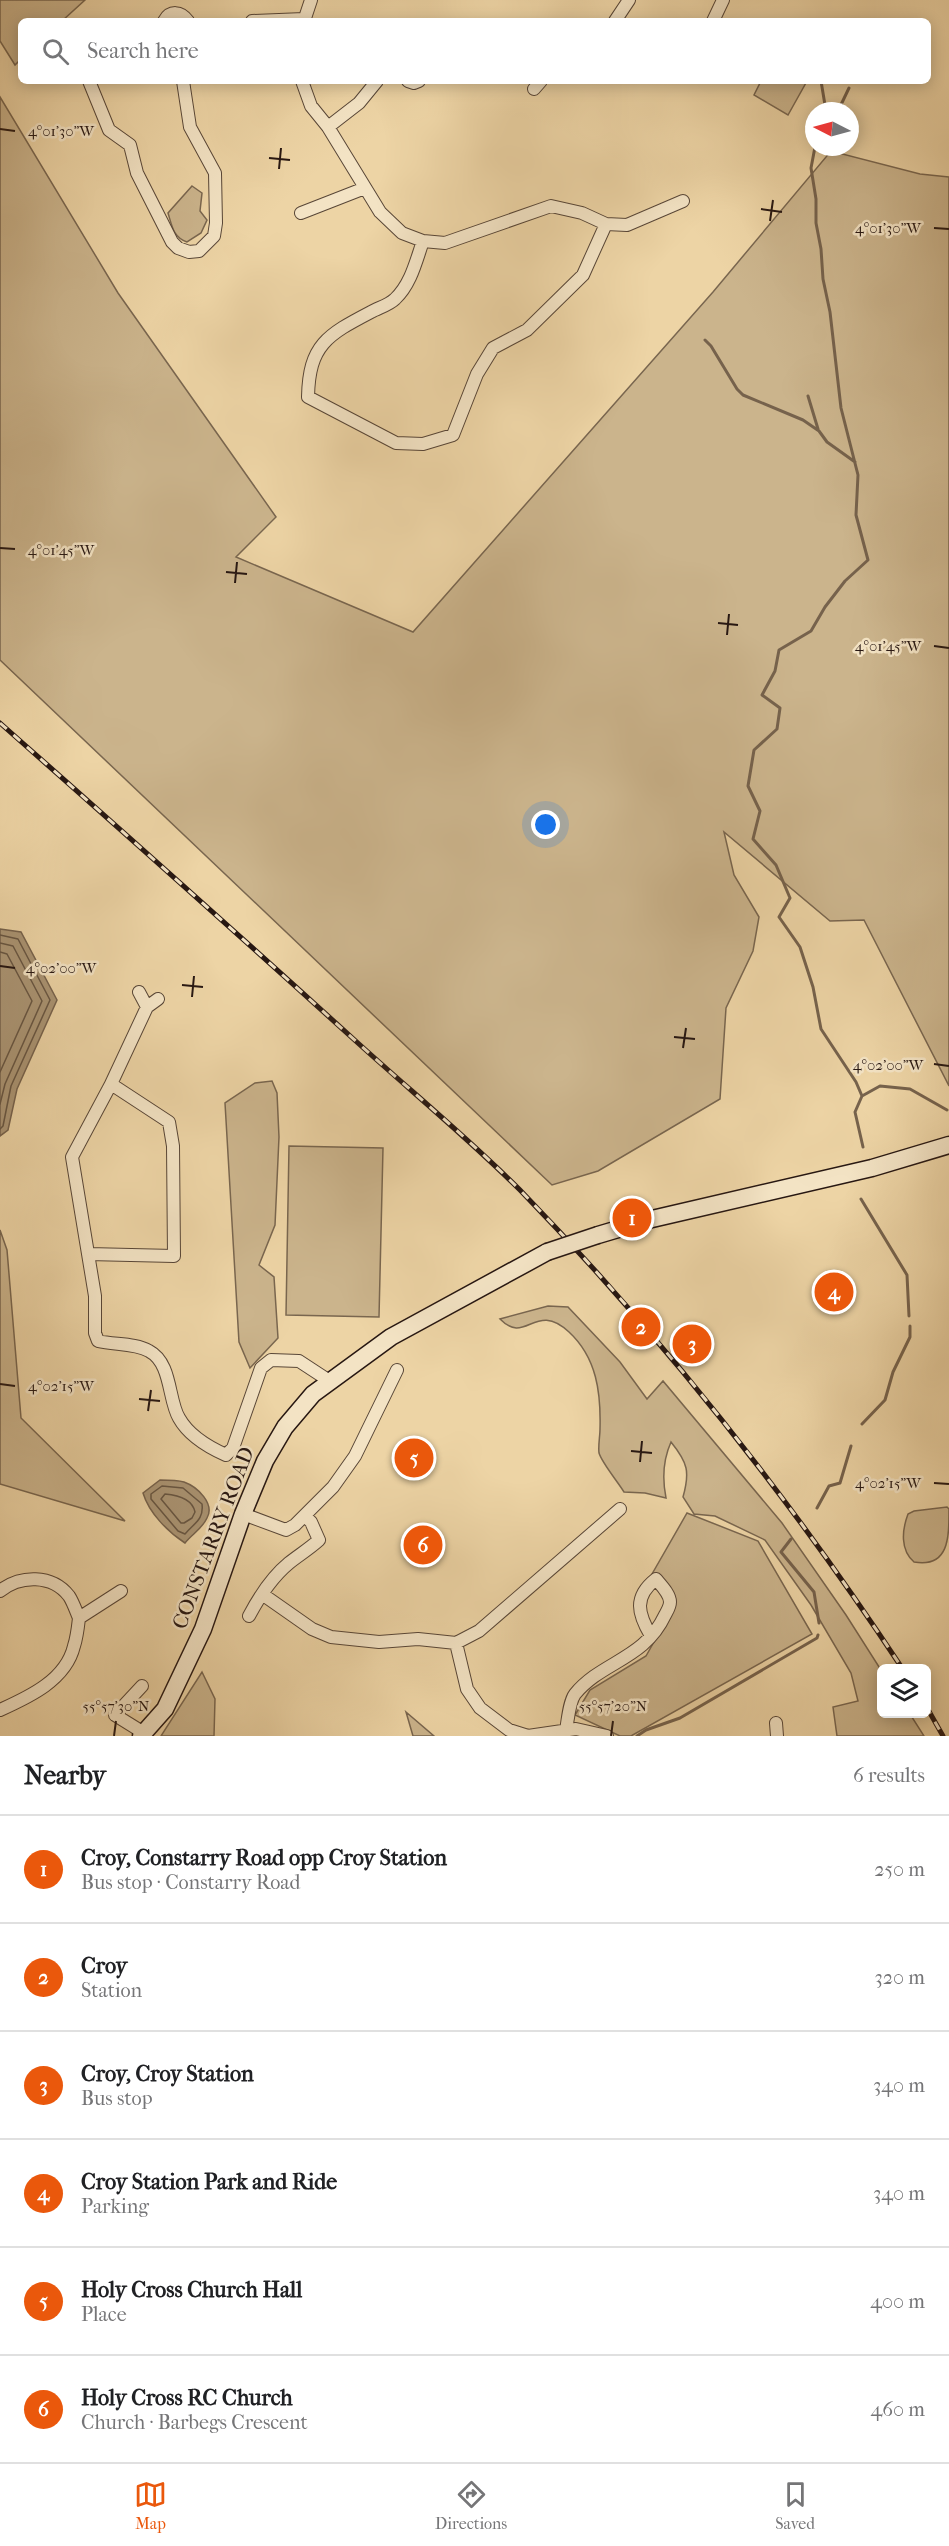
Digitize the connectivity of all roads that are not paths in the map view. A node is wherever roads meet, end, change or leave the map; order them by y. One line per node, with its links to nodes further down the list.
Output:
1 (172, 0): 5 (street)
2 (311, 0): 8 (street)
3 (629, 0): 9 (street)
4 (723, 0): 10 (street)
5 (174, 13): 6 (street); 7 (street)
6 (168, 18)
7 (186, 18)
8 (305, 18)
9 (617, 18)
10 (714, 18)
11 (90, 84): 12 (street)
12 (183, 84)
13 (303, 84): 15 (street)
14 (375, 84): 15 (street)
15 (328, 127): 16 (street)
16 (365, 188): 18 (street); 20 (street)
17 (683, 201): 19 (street)
18 (301, 213)
19 (606, 224): 20 (street); 20 (street)
20 (423, 241)
21 (139, 992): 23 (street)
22 (158, 999): 23 (street)
23 (147, 1007): 24 (street)
24 (111, 1084): 26 (street); 26 (street)
25 (949, 1145): 28 (main road, CONSTARRY ROAD, bridge)
26 (88, 1254): 28 (street)
27 (397, 1370): 31 (street)
28 (328, 1380): 30 (main road, CONSTARRY ROAD)
29 (620, 1509): 38 (street)
30 (243, 1514): 31 (street); 43 (main road, CONSTARRY ROAD)
31 (305, 1516): 34 (street)
32 (0, 1591): 36 (street)
33 (121, 1591): 36 (street)
34 (262, 1594): 35 (street); 38 (street)
35 (249, 1616)
36 (79, 1618): 40 (street)
37 (651, 1636): 42 (street)
38 (456, 1643): 42 (street)
39 (142, 1686): 43 (street)
40 (0, 1710)
41 (776, 1723): 45 (street)
42 (566, 1730): 44 (street)
43 (143, 1734)
44 (607, 1736)
45 (777, 1736)

